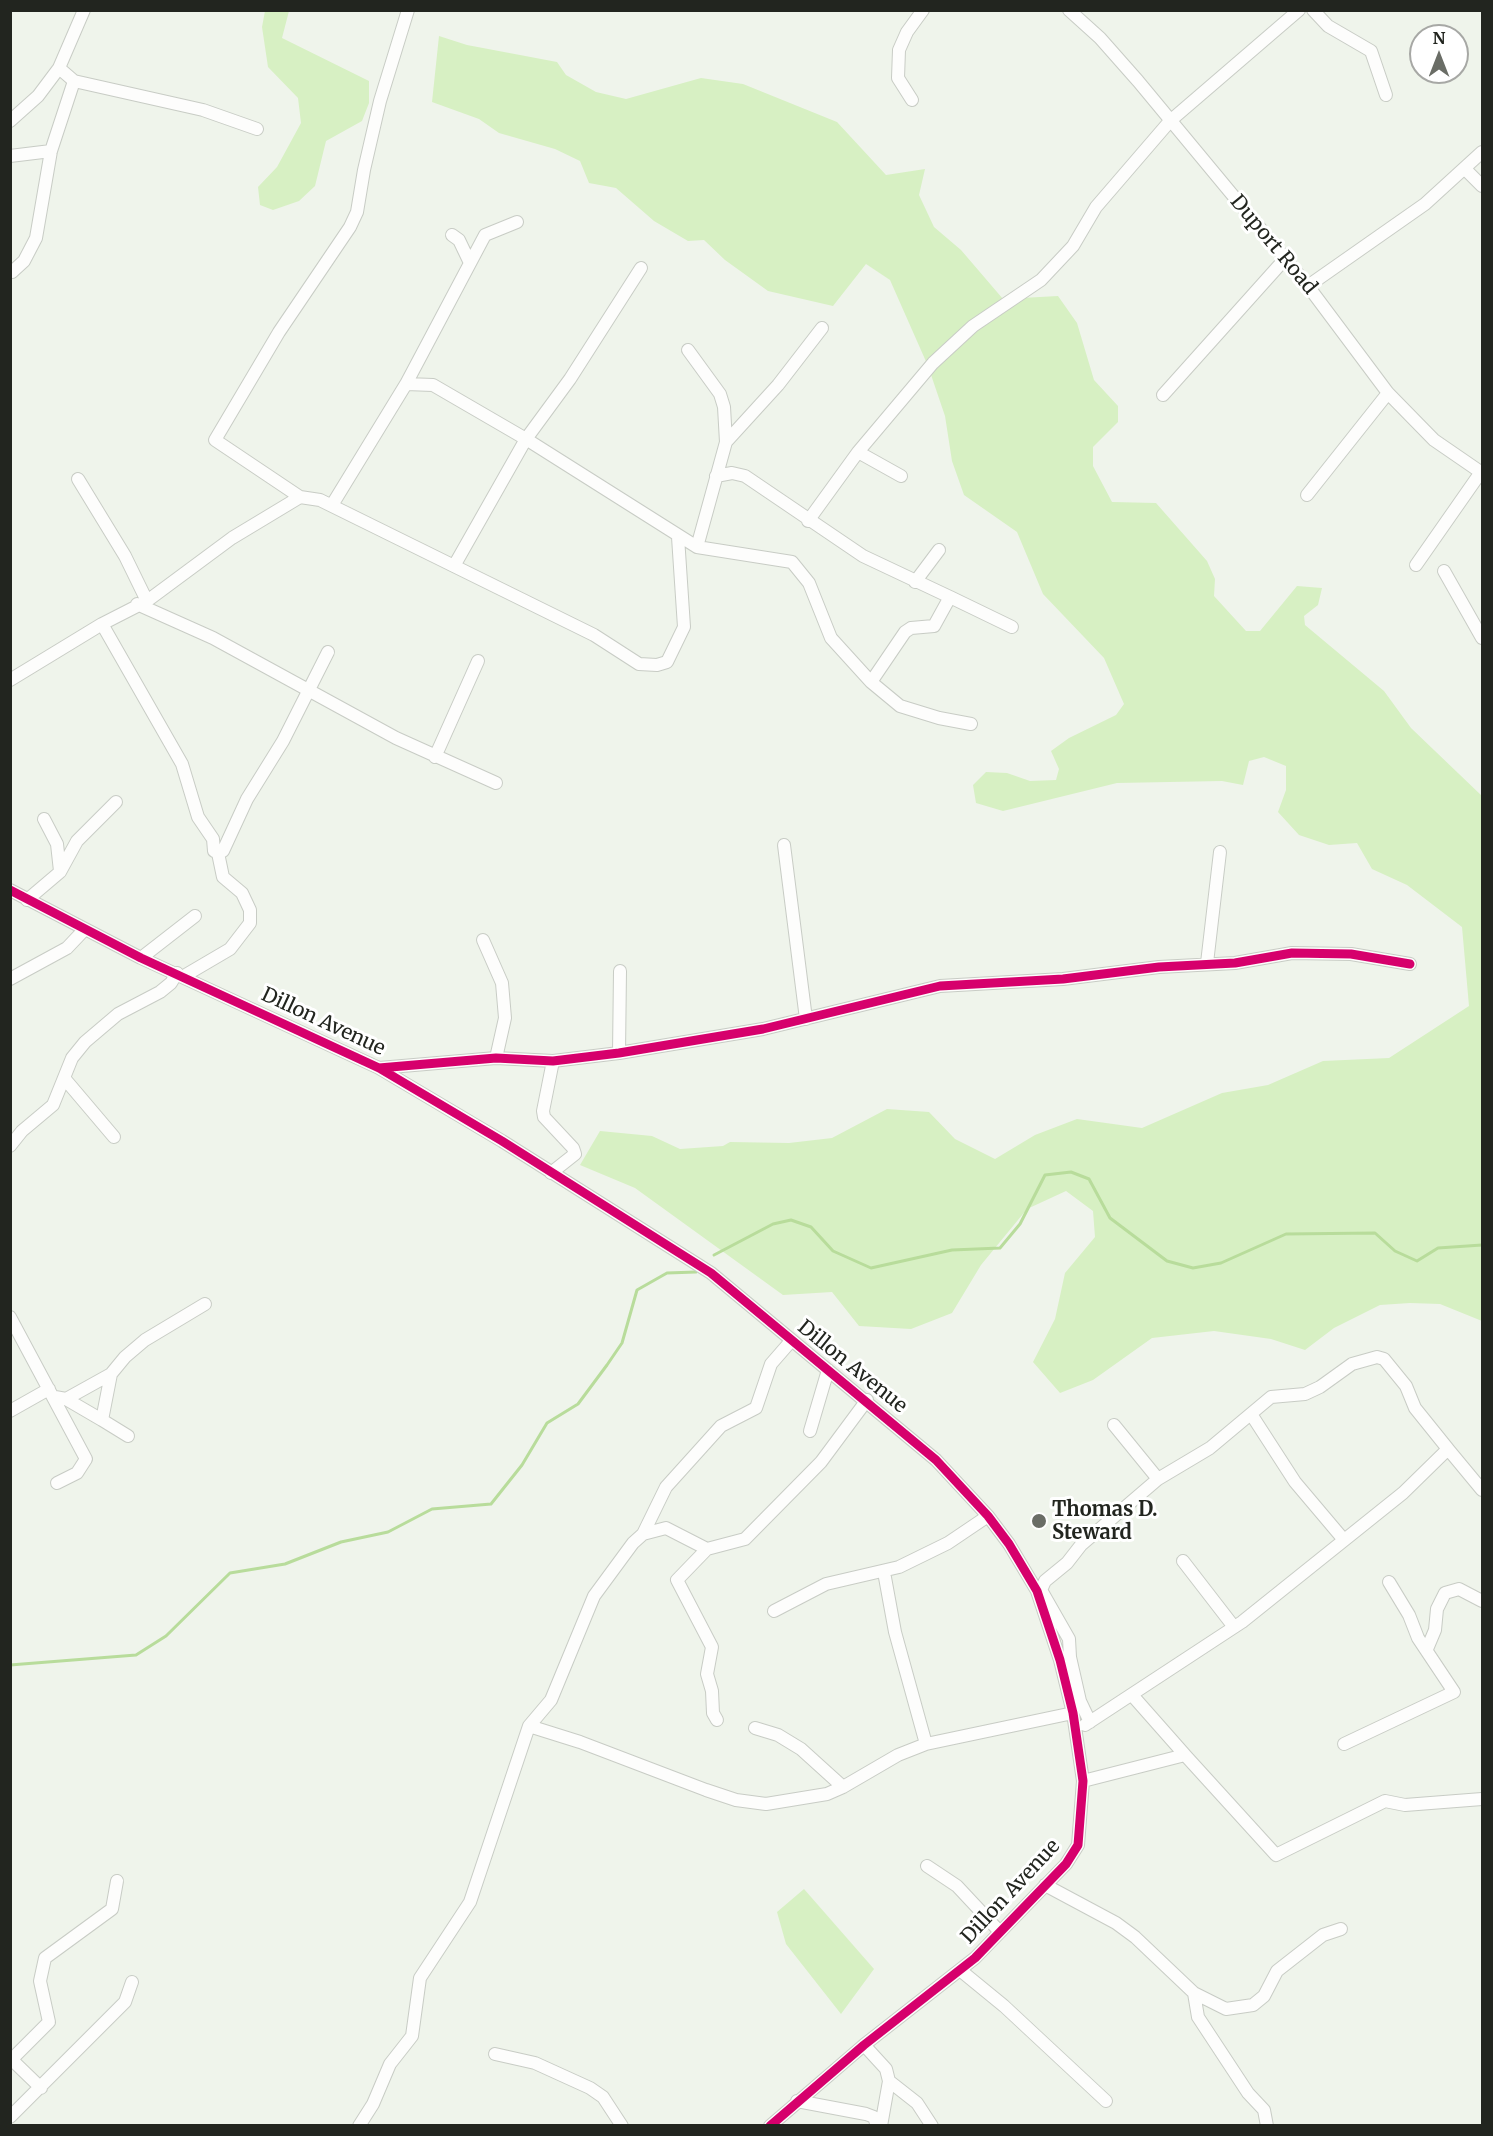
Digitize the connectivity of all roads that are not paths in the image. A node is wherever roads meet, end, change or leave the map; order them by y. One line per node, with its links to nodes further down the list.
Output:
1 (84, 10): 7 (street)
2 (408, 10): 39 (street)
3 (923, 10): 10 (street)
4 (1069, 10): 12 (street, Duport Road)
5 (1299, 10): 12 (street)
6 (1313, 10): 9 (street)
7 (60, 68): 8 (street); 11 (street)
8 (74, 81): 13 (street); 14 (street)
9 (1386, 95)
10 (912, 100)
11 (10, 121)
12 (1170, 121): 21 (street, Duport Road); 33 (street)
13 (257, 129)
14 (51, 151): 16 (street); 24 (street)
15 (1482, 152): 17 (street)
16 (10, 156)
17 (1466, 170): 18 (street); 25 (street)
18 (1482, 186)
19 (517, 222): 22 (street)
20 (452, 235): 22 (street)
21 (1284, 260): 25 (street, Duport Road); 30 (street)
22 (470, 263): 28 (street)
23 (641, 268): 31 (street)
24 (12, 272)
25 (1308, 286): 29 (street, Duport Road)
26 (822, 328): 32 (street)
27 (688, 350): 32 (street)
28 (406, 384): 31 (street); 40 (street)
29 (1388, 393): 34 (street, Duport Road); 38 (street)
30 (1163, 394)
31 (526, 439): 42 (street); 46 (street)
32 (726, 442): 35 (street)
33 (858, 452): 36 (street); 41 (street)
34 (1482, 472): 45 (street)
35 (716, 476): 41 (street); 43 (street)
36 (901, 476)
37 (78, 479): 50 (street)
38 (1307, 495)
39 (300, 497): 40 (street); 50 (street)
40 (332, 506): 46 (street)
41 (807, 520): 48 (street)
42 (678, 537): 43 (street); 46 (street)
43 (697, 547): 57 (street)
44 (939, 550): 48 (street)
45 (1416, 565)
46 (453, 566)
47 (1444, 571): 53 (street)
48 (915, 582): 49 (street)
49 (950, 597): 52 (street); 57 (street)
50 (142, 603): 51 (street); 58 (street)
51 (102, 624): 56 (street); 66 (street)
52 (1012, 627)
53 (1482, 638)
54 (328, 652): 58 (street)
55 (478, 661): 60 (street)
56 (10, 680)
57 (871, 682): 59 (street)
58 (307, 690): 60 (street); 66 (street)
59 (971, 724)
60 (435, 757): 61 (street)
61 (496, 783)
62 (116, 801): 67 (street)
63 (44, 819): 67 (street)
64 (784, 845): 79 (street)
65 (1220, 852): 74 (street)
66 (218, 853): 77 (street)
67 (60, 872): 69 (street)
68 (10, 890): 69 (street, Dillon Avenue)
69 (27, 900): 71 (street, Dillon Avenue)
70 (195, 916): 73 (street)
71 (85, 929): 73 (street, Dillon Avenue); 78 (street)
72 (483, 940): 81 (street)
73 (141, 958): 77 (street, Dillon Avenue)
74 (1207, 963): 75 (street); 79 (street)
75 (1410, 964)
76 (620, 971): 80 (street)
77 (181, 974): 83 (street, Dillon Avenue); 84 (street)
78 (10, 979)
79 (807, 1019): 80 (street)
80 (619, 1053): 82 (street)
81 (496, 1058): 82 (street); 83 (street)
82 (552, 1061): 87 (street)
83 (380, 1068): 87 (street, Dillon Avenue)
84 (64, 1078): 85 (street); 86 (street)
85 (114, 1137)
86 (10, 1146)
87 (551, 1173): 90 (street, Dillon Avenue)
88 (205, 1304): 92 (street)
89 (10, 1317): 93 (street)
90 (791, 1341): 91 (street, Dillon Avenue); 106 (street)
91 (828, 1370): 94 (street, Dillon Avenue); 99 (street)
92 (111, 1374): 93 (street); 97 (street)
93 (56, 1395): 95 (street); 97 (street); 103 (street)
94 (867, 1401): 105 (street, Dillon Avenue); 108 (street)
95 (10, 1411)
96 (1251, 1414): 101 (street); 102 (street); 107 (street)
97 (102, 1420): 100 (street)
98 (1114, 1425): 102 (street)
99 (810, 1431)
100 (128, 1436)
101 (1448, 1449): 104 (street); 107 (street)
102 (1158, 1479): 119 (street)
103 (57, 1483)
104 (1482, 1490)
105 (988, 1516): 110 (street); 117 (street, Dillon Avenue)
106 (643, 1534): 108 (street); 120 (street)
107 (1344, 1540): 114 (street)
108 (707, 1549): 118 (street)
109 (1184, 1561): 114 (street)
110 (884, 1572): 113 (street); 123 (street)
111 (1389, 1582): 115 (street)
112 (1482, 1601): 115 (street)
113 (774, 1611)
114 (1234, 1627): 116 (street)
115 (1427, 1650): 124 (street)
116 (1132, 1695): 119 (street); 125 (street)
117 (1073, 1713): 122 (street, Dillon Avenue); 123 (street)
118 (717, 1720)
119 (1090, 1722): 122 (street)
120 (529, 1726): 127 (street); 145 (street)
121 (755, 1728): 127 (street)
122 (1076, 1729): 126 (street, Dillon Avenue)
123 (926, 1744): 127 (street)
124 (1344, 1744)
125 (1185, 1755): 126 (street); 128 (street)
126 (1083, 1781): 131 (street, Dillon Avenue)
127 (843, 1787)
128 (1482, 1799)
129 (927, 1866): 133 (street)
130 (117, 1881): 139 (street)
131 (1045, 1885): 133 (street, Dillon Avenue); 136 (street)
132 (1341, 1929): 136 (street)
133 (1000, 1932): 134 (street, Dillon Avenue)
134 (960, 1970): 137 (street, Dillon Avenue); 143 (street)
135 (132, 1982): 141 (street)
136 (1194, 1993): 150 (street)
137 (864, 2045): 140 (street); 142 (street, Dillon Avenue)
138 (495, 2054): 146 (street)
139 (11, 2058): 141 (street)
140 (890, 2081): 148 (street); 149 (street)
141 (41, 2088): 144 (street)
142 (797, 2101): 147 (street, Dillon Avenue); 148 (street)
143 (1106, 2101)
144 (10, 2117)
145 (359, 2126)
146 (622, 2126)
147 (770, 2126)
148 (879, 2126)
149 (932, 2126)
150 (1267, 2126)

